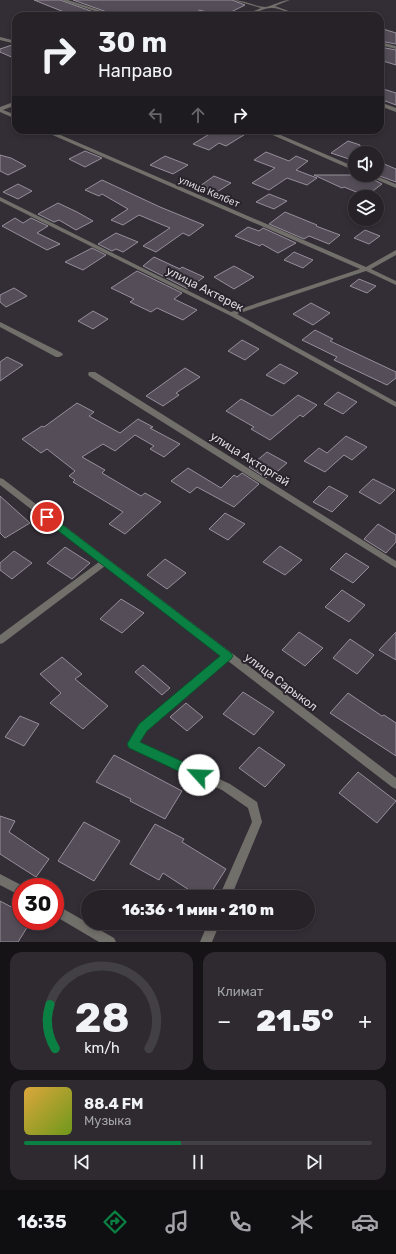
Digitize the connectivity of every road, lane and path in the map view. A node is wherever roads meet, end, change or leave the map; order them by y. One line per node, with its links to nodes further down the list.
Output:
1 (63, 0): 6 (street)
2 (235, 0): 5 (street)
3 (288, 0): 4 (street)
4 (271, 6): 5 (street); 8 (street)
5 (264, 8): 7 (street)
6 (102, 12)
7 (254, 12)
8 (288, 12)
9 (0, 38): 10 (street)
10 (12, 42)
11 (384, 44): 12 (street)
12 (396, 48)
13 (12, 105): 15 (street)
14 (384, 106): 16 (street)
15 (0, 110): 17 (street)
16 (396, 110)
17 (12, 115)
18 (53, 134): 25 (street, улица Келбет)
19 (273, 134): 20 (street)
20 (348, 166)
21 (384, 181): 22 (street)
22 (396, 186)
23 (0, 199): 27 (street, улица Актерек)
24 (396, 252): 25 (street)
25 (366, 269): 26 (street, улица Келбет); 27 (street)
26 (396, 284)
27 (231, 314): 31 (street, улица Актерек)
28 (0, 324): 29 (street)
29 (60, 355)
30 (92, 374): 34 (street, улица Акторгай)
31 (396, 405)
32 (0, 481): 33 (street, улица Сарыкол)
33 (105, 562): 35 (street); 36 (street, улица Сарыкол)
34 (396, 565)
35 (0, 640)
36 (228, 656): 37 (street, улица Сарыкол); 40 (street)
37 (396, 784)
38 (0, 879): 39 (street)
39 (12, 886)
40 (228, 890)
41 (64, 915): 43 (street)
42 (211, 930): 44 (street)
43 (110, 942)
44 (206, 942)

